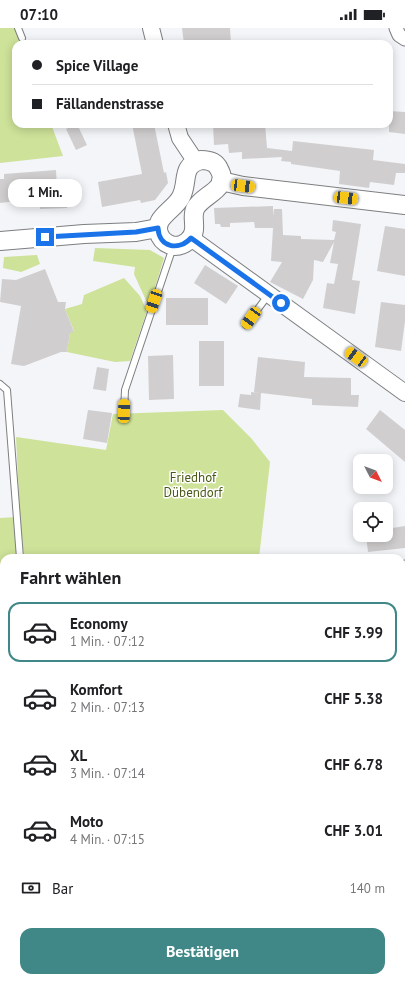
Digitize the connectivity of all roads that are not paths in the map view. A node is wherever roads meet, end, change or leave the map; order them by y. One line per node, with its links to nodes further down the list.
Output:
1 (18, 28): 4 (lane)
2 (151, 28): 6 (street)
3 (396, 28): 5 (street)
4 (22, 38)
5 (405, 39)
6 (154, 40)
7 (177, 128): 8 (street)
8 (196, 162): 9 (main road); 11 (main road)
9 (222, 181): 10 (main road); 12 (main road)
10 (405, 205)
11 (158, 228): 13 (main road); 14 (main road)
12 (191, 238): 14 (main road); 15 (street)
13 (0, 241)
14 (174, 246): 19 (lane)
15 (269, 294): 16 (lane); 18 (street)
16 (246, 325)
17 (0, 384): 20 (lane)
18 (405, 393)
19 (124, 412)
20 (20, 554)

